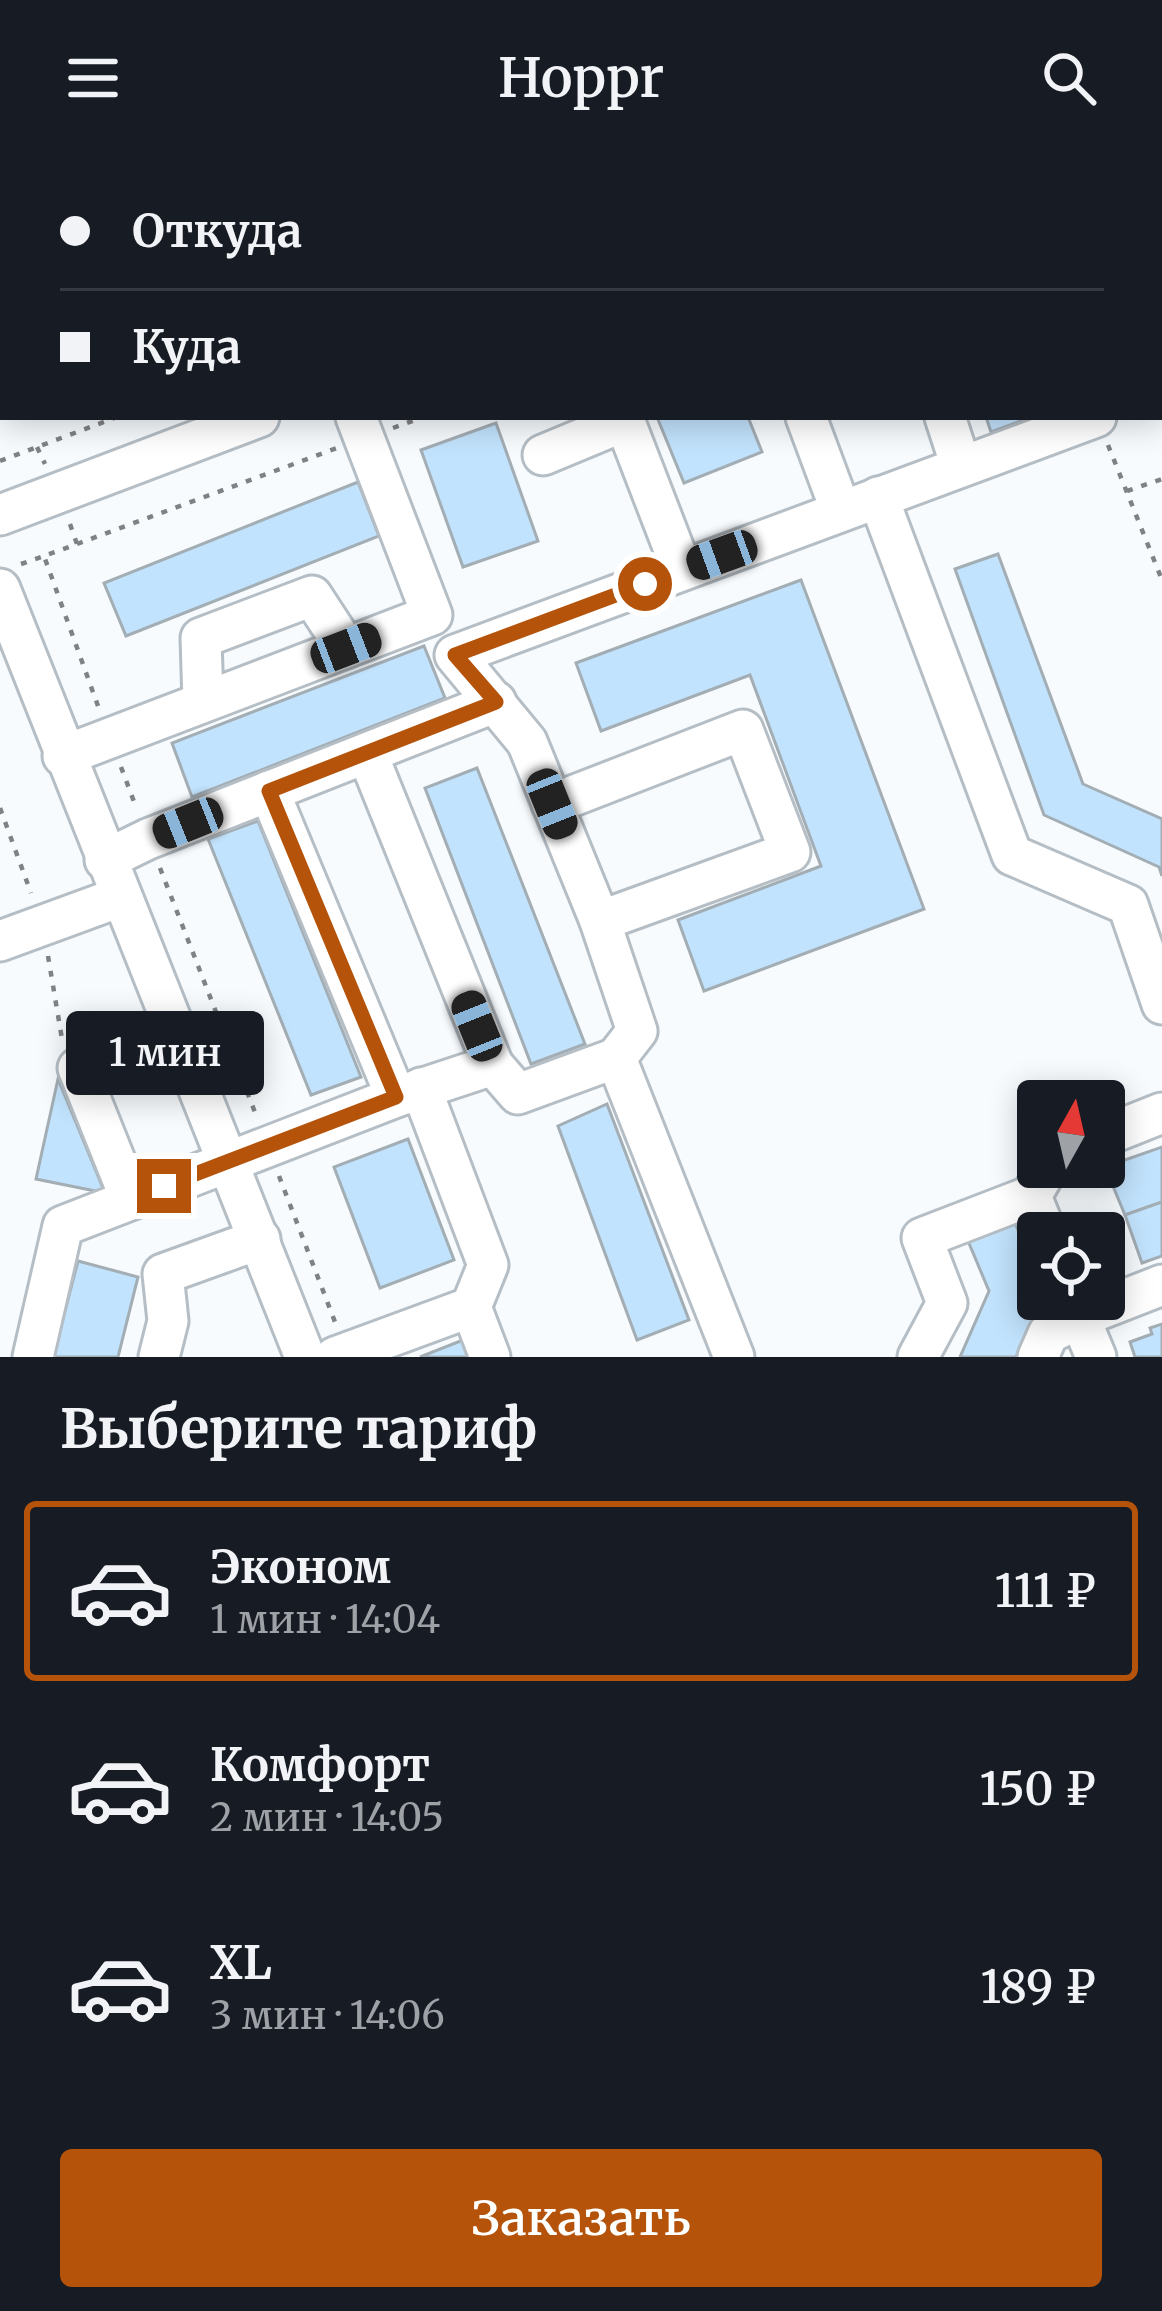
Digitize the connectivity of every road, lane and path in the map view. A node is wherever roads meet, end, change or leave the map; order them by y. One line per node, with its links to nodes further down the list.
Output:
1 (109, 420): 10 (path)
2 (251, 420): 16 (street)
3 (406, 420): 9 (path)
4 (622, 420): 11 (street)
5 (624, 420): 21 (street)
6 (807, 420): 18 (street)
7 (946, 420): 13 (street)
8 (1101, 426): 13 (street); 15 (path)
9 (360, 428): 20 (path); 24 (street)
10 (37, 448): 12 (path); 16 (path)
11 (544, 455)
12 (0, 461)
13 (962, 466): 17 (street)
14 (1162, 479): 15 (path)
15 (1127, 491): 22 (path)
16 (59, 494): 19 (street); 20 (path)
17 (878, 497): 18 (street); 42 (street)
18 (841, 511): 21 (street)
19 (0, 515)
20 (77, 544): 30 (path)
21 (682, 570): 26 (street)
22 (1162, 580)
23 (0, 589): 27 (street)
24 (432, 615): 25 (street); 26 (street)
25 (346, 648): 28 (street); 28 (street)
26 (455, 655): 29 (street)
27 (17, 684): 32 (street)
28 (203, 702): 30 (street)
29 (496, 702): 31 (street); 34 (street)
30 (110, 737): 32 (street); 36 (path)
31 (367, 753): 33 (street); 46 (street)
32 (63, 756): 37 (street)
33 (269, 791): 36 (street); 47 (street)
34 (552, 804): 39 (street); 39 (street)
35 (0, 808): 40 (path)
36 (148, 839): 37 (street); 50 (path)
37 (105, 860): 38 (street)
38 (120, 897): 40 (street); 43 (street)
39 (600, 921): 44 (street)
40 (43, 925): 41 (street); 45 (path)
41 (0, 941)
42 (1162, 1004)
43 (179, 1033): 51 (street); 53 (street)
44 (616, 1058): 46 (street); 65 (street)
45 (65, 1059)
46 (493, 1065): 47 (street)
47 (408, 1092): 50 (street); 57 (street)
48 (1162, 1113): 49 (street)
49 (1125, 1128)
50 (268, 1147): 51 (street); 60 (path)
51 (230, 1161): 53 (street); 54 (street)
52 (1026, 1188): 66 (street)
53 (130, 1198): 61 (street)
54 (260, 1239): 62 (street); 63 (street)
55 (1162, 1285): 56 (street)
56 (1125, 1295)
57 (471, 1306): 60 (street); 64 (street)
58 (1063, 1320): 67 (street)
59 (1081, 1320): 68 (street)
60 (341, 1355)
61 (33, 1357)
62 (159, 1357)
63 (305, 1357)
64 (490, 1357)
65 (734, 1357)
66 (918, 1357)
67 (1038, 1357)
68 (1096, 1357)

